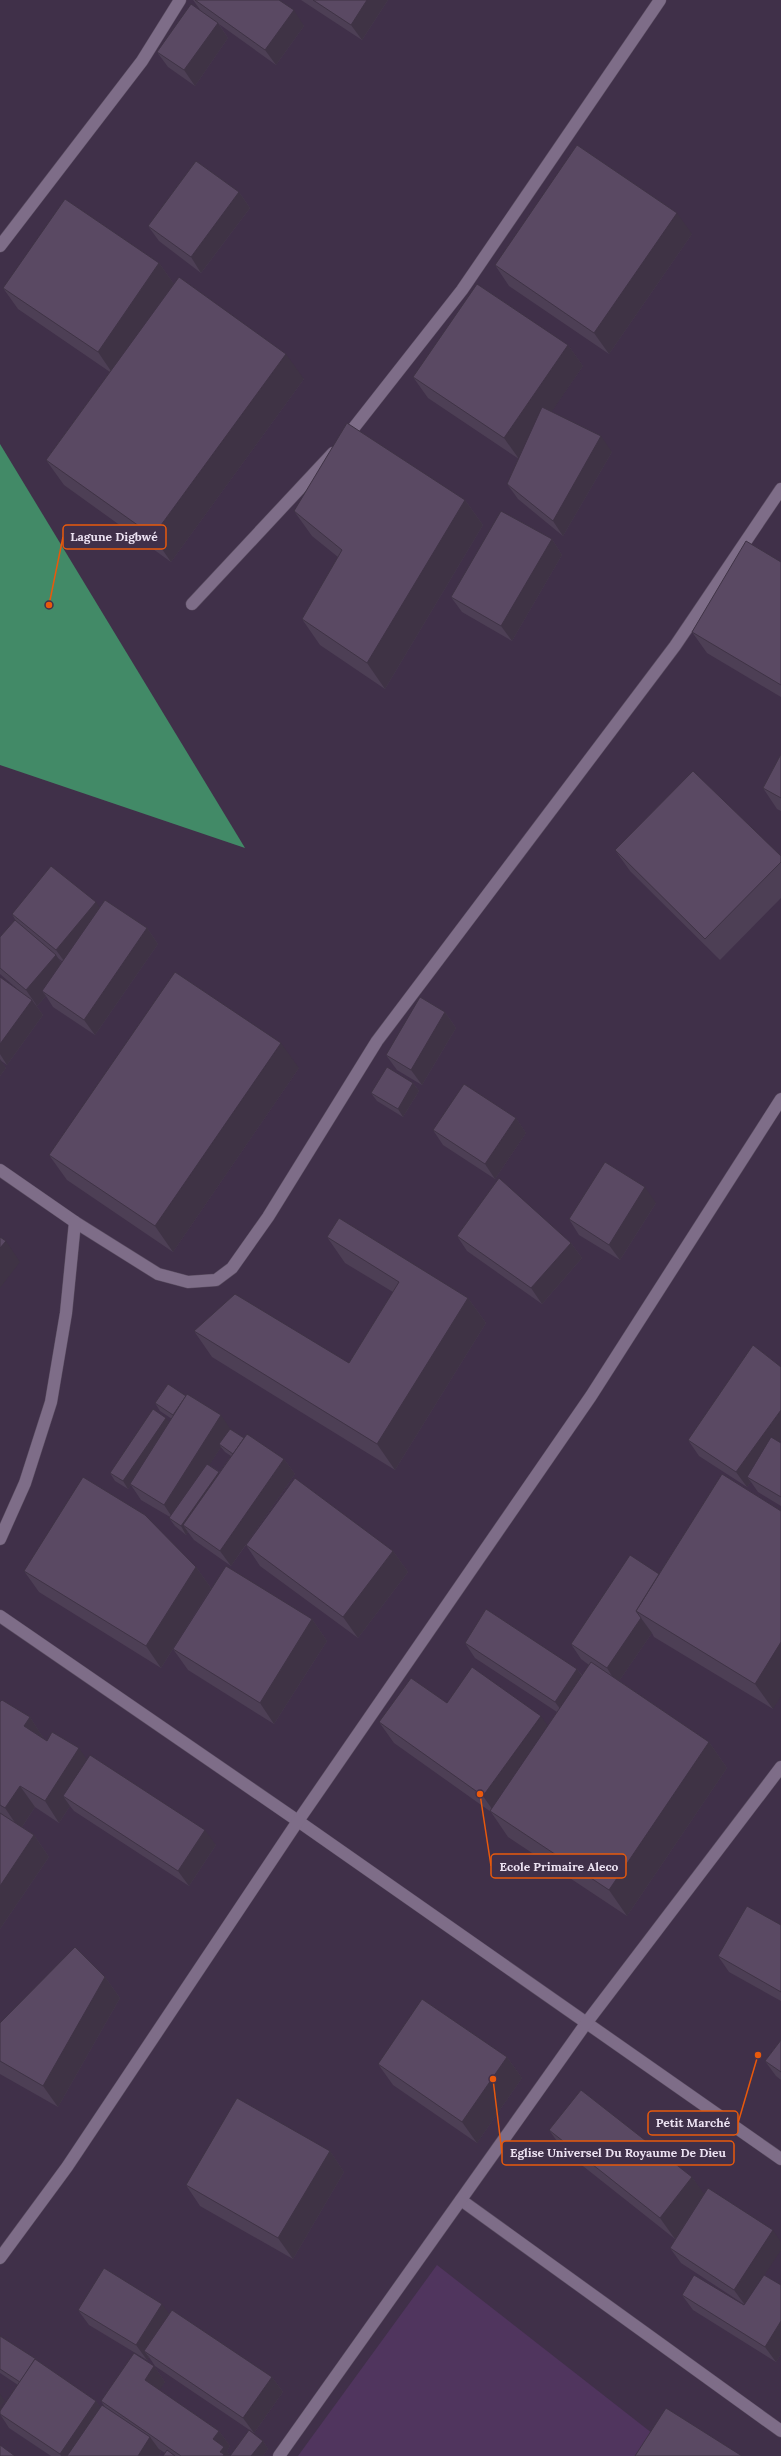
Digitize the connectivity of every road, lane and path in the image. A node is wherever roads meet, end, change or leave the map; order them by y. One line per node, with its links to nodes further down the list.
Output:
1 (180, 0): 3 (street)
2 (660, 0): 5 (street)
3 (0, 246)
4 (781, 490): 8 (street)
5 (192, 604)
6 (781, 1099): 12 (street)
7 (0, 1170): 8 (street)
8 (75, 1222): 9 (street)
9 (0, 1539)
10 (0, 1616): 12 (street)
11 (781, 1767): 13 (street)
12 (298, 1821): 13 (street); 16 (street)
13 (587, 2022): 14 (street); 15 (street)
14 (781, 2159)
15 (461, 2200): 17 (street); 18 (street)
16 (0, 2258)
17 (781, 2431)
18 (279, 2456)

